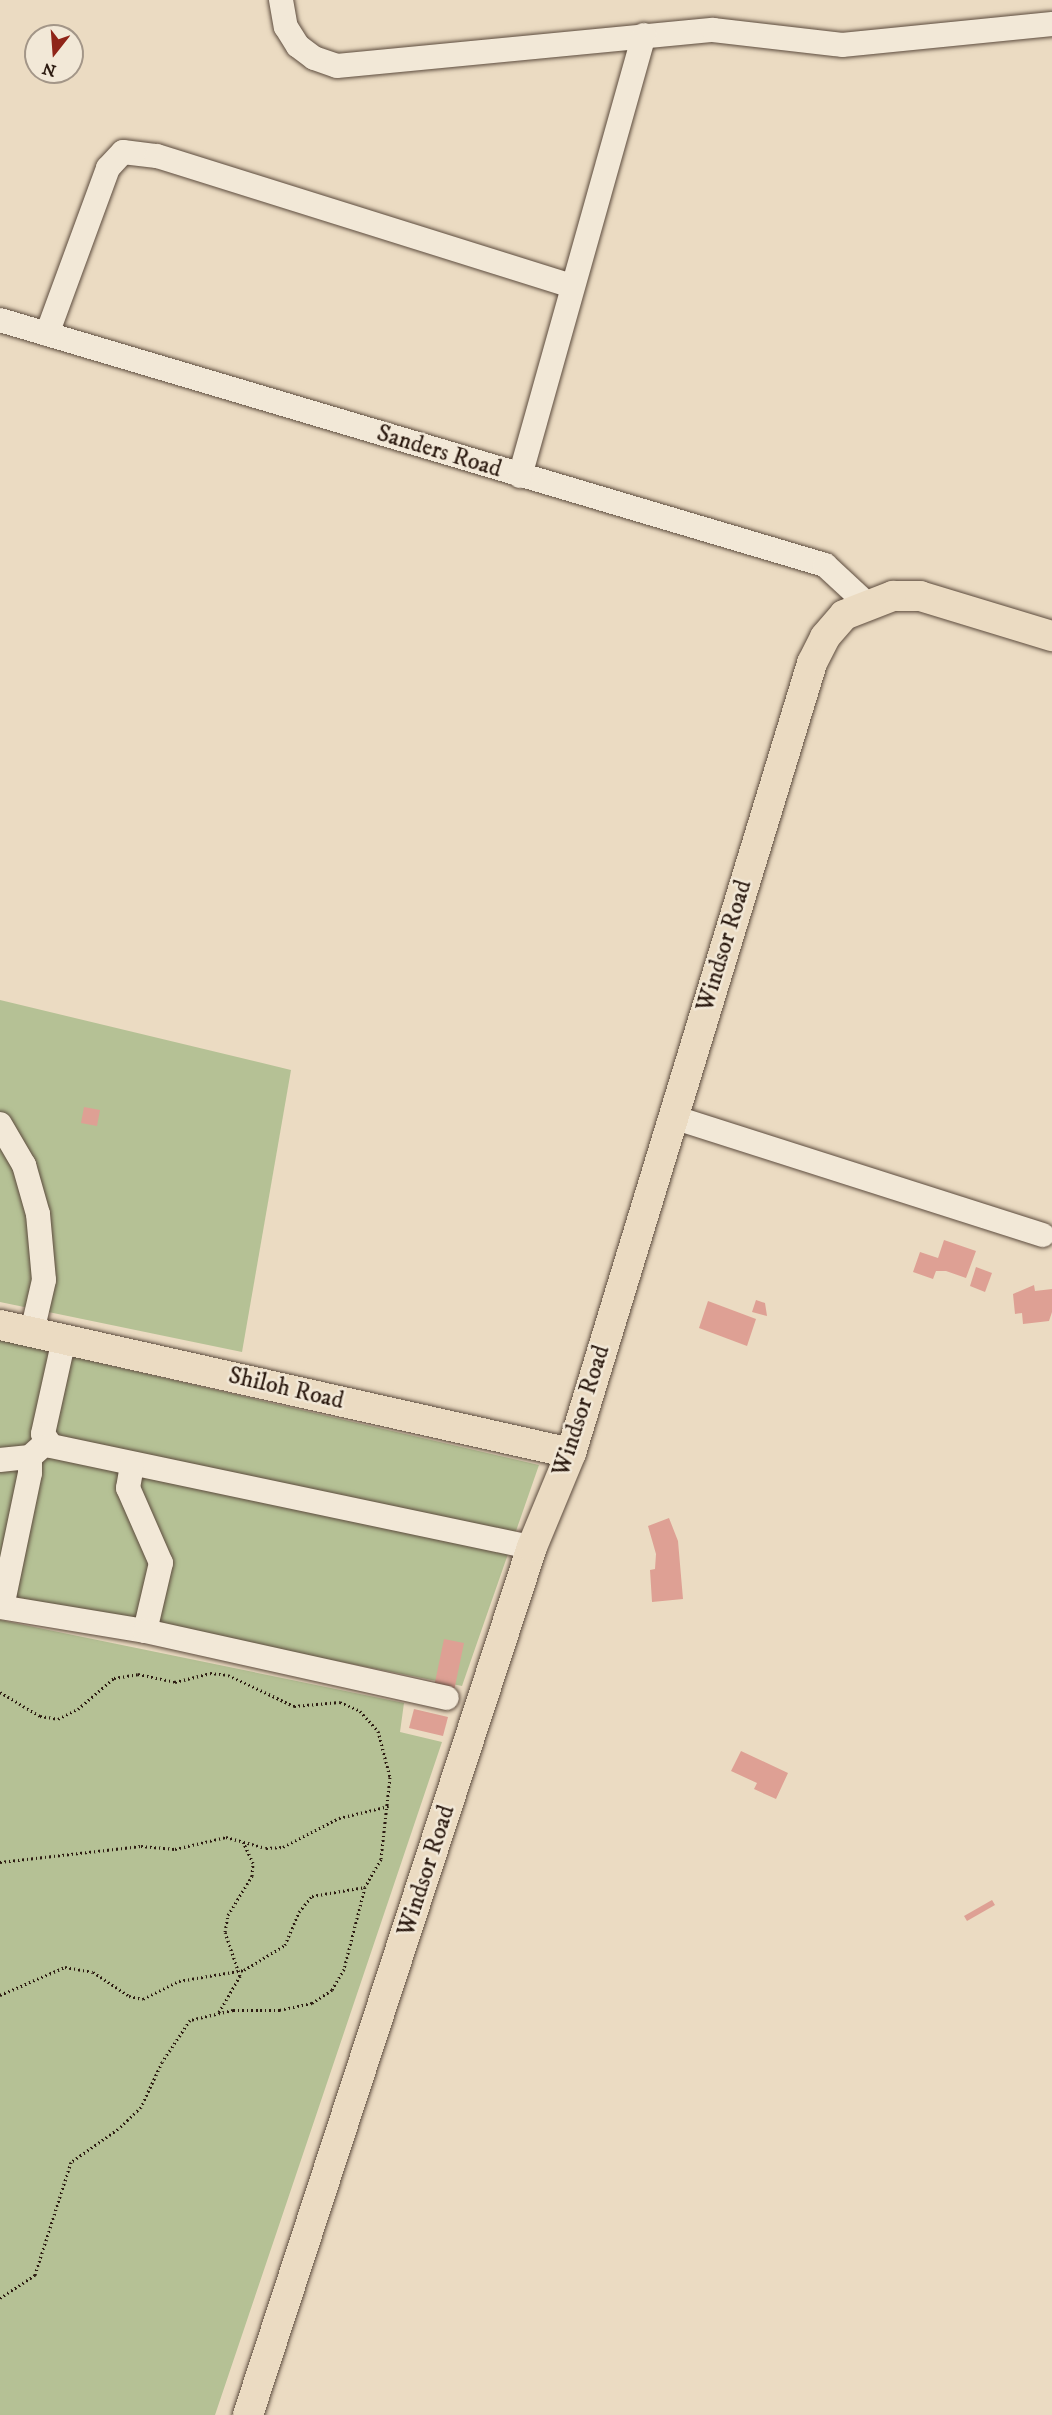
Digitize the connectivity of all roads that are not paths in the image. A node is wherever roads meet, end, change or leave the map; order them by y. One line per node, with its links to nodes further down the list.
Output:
1 (281, 0): 3 (street)
2 (1052, 24): 3 (street)
3 (644, 35): 4 (street)
4 (572, 286): 6 (street); 7 (street)
5 (0, 320): 6 (street, Sanders Road)
6 (47, 334): 7 (street, Sanders Road)
7 (520, 476): 8 (street, Sanders Road)
8 (866, 603): 9 (main road, Windsor Road); 10 (main road, Windsor Road)
9 (1052, 636)
10 (673, 1118): 12 (street); 17 (main road, Windsor Road)
11 (0, 1124): 14 (street)
12 (1043, 1235)
13 (0, 1325): 14 (main road, Shiloh Road)
14 (32, 1332): 15 (main road, Shiloh Road)
15 (64, 1339): 16 (street); 17 (main road, Shiloh Road)
16 (37, 1449): 18 (street); 19 (street); 21 (street)
17 (571, 1453): 20 (main road, Windsor Road)
18 (0, 1460)
19 (132, 1467): 20 (street); 22 (street)
20 (532, 1547): 24 (main road, Windsor Road)
21 (1, 1607): 22 (street)
22 (145, 1631): 23 (street)
23 (447, 1698)
24 (249, 2415)

